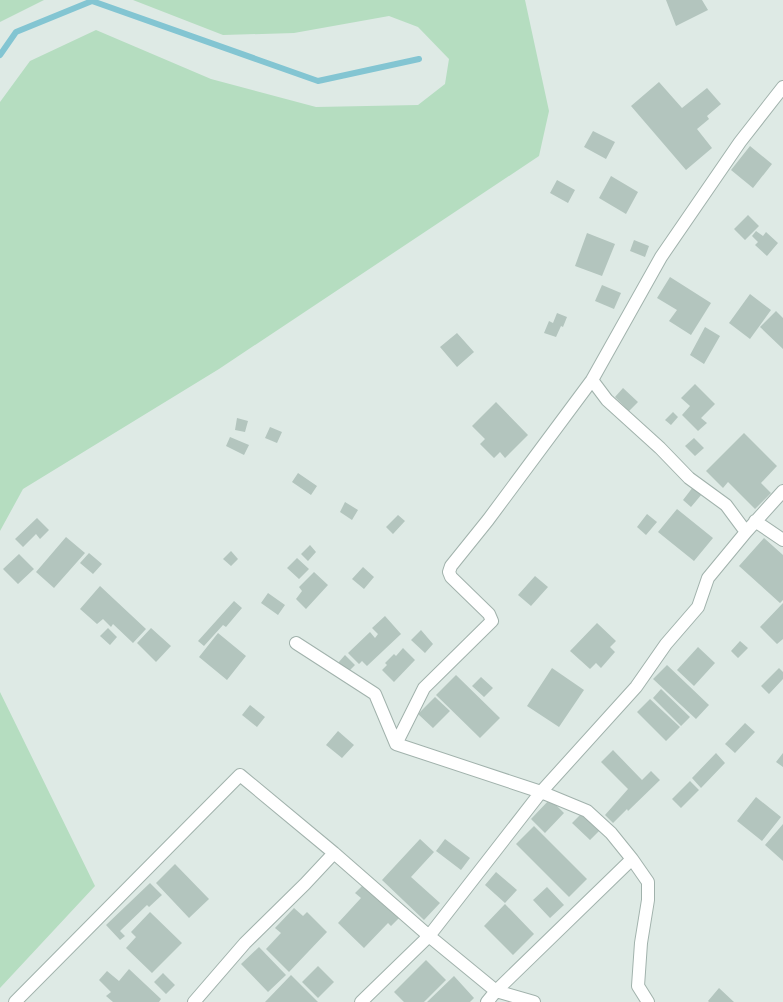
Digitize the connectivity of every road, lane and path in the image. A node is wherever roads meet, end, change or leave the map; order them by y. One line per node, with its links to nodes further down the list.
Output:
1 (783, 87): 2 (street)
2 (592, 380): 5 (street); 8 (street)
3 (783, 491): 4 (street)
4 (755, 521): 5 (street); 6 (street)
5 (746, 532): 9 (street)
6 (783, 540)
7 (296, 643): 8 (street)
8 (396, 744): 9 (street)
9 (541, 792): 11 (street); 12 (street)
10 (334, 853): 12 (street); 14 (street); 15 (street)
11 (632, 859): 13 (street); 19 (street)
12 (429, 936): 13 (street); 16 (street)
13 (496, 991): 17 (street); 18 (street)
14 (15, 1002)
15 (194, 1002)
16 (362, 1002)
17 (487, 1002)
18 (534, 1002)
19 (648, 1002)

